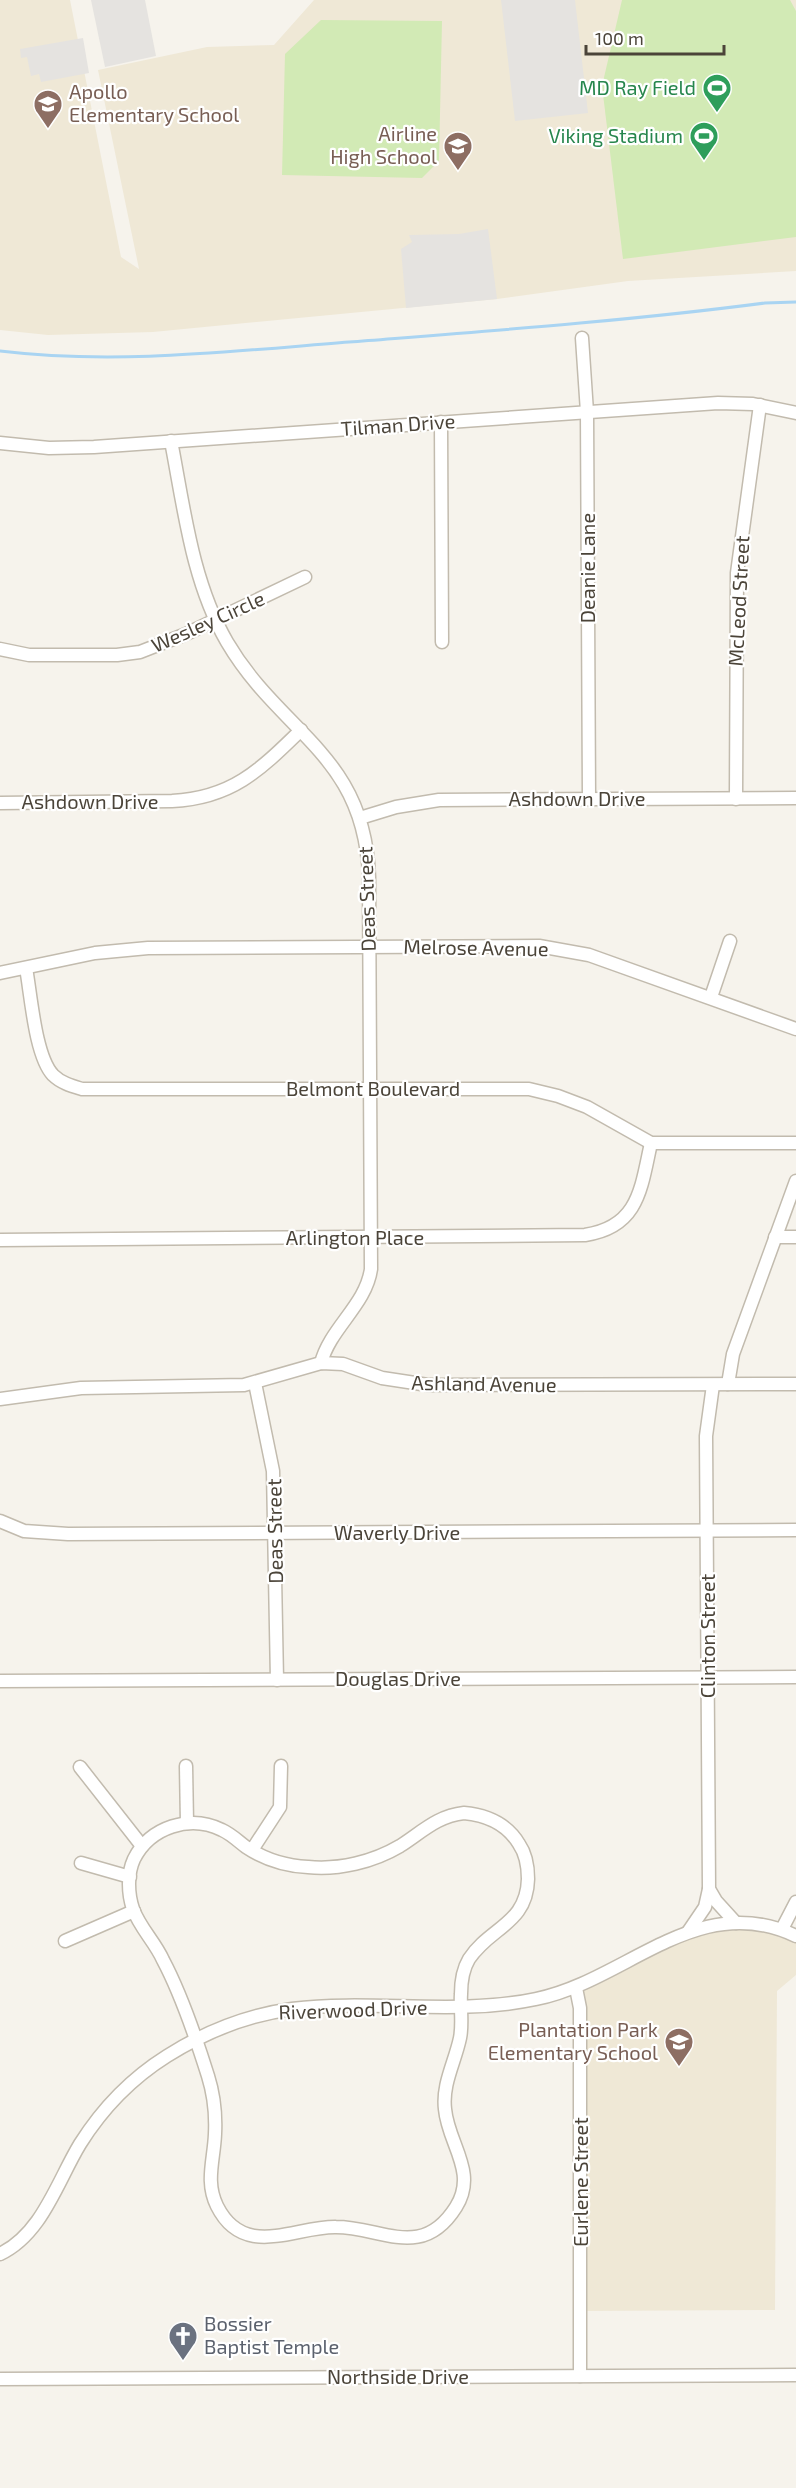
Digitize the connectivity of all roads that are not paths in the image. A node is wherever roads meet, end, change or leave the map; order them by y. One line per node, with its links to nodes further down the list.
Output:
1 (582, 338): 3 (street, Deanie Lane)
2 (760, 405): 3 (street, Tilman Drive); 4 (street, Tilman Drive); 15 (street, McLeod Street)
3 (587, 412): 5 (street, Tilman Drive); 14 (street, Deanie Lane)
4 (796, 413)
5 (441, 422): 6 (street, Tilman Drive); 10 (street)
6 (171, 441): 7 (street, Tilman Drive); 9 (street, Deas Street)
7 (0, 443)
8 (305, 577): 9 (street, Wesley Circle)
9 (215, 620): 11 (street, Wesley Circle); 12 (street, Deas Street)
10 (442, 642)
11 (0, 649)
12 (301, 730): 16 (street, Ashdown Drive); 17 (street, Deas Street)
13 (796, 798): 15 (street, Ashdown Drive)
14 (590, 799): 15 (street, Ashdown Drive); 17 (street, Ashdown Drive)
15 (736, 799)
16 (0, 803)
17 (360, 818): 19 (street, Deas Street)
18 (730, 941): 22 (street)
19 (369, 947): 20 (street, Melrose Avenue); 22 (street, Melrose Avenue); 24 (street, Deas Street)
20 (26, 968): 21 (street, Melrose Avenue); 24 (street, Belmont Boulevard)
21 (0, 973)
22 (711, 998): 23 (street, Melrose Avenue)
23 (796, 1029)
24 (370, 1089): 25 (street, Belmont Boulevard); 30 (street, Deas Street)
25 (651, 1143): 26 (street, Belmont Boulevard); 30 (street, Arlington Place)
26 (796, 1143)
27 (796, 1181): 28 (street)
28 (775, 1237): 29 (street); 34 (street)
29 (796, 1237)
30 (370, 1238): 31 (street, Arlington Place); 32 (street, Deas Street)
31 (0, 1240)
32 (321, 1363): 33 (street, Ashland Avenue); 36 (street, Ashland Avenue)
33 (255, 1383): 37 (street, Ashland Avenue); 41 (street, Deas Street)
34 (728, 1384): 35 (street, Ashland Avenue); 36 (street, Ashland Avenue)
35 (796, 1384)
36 (713, 1385): 40 (street, Clinton Street)
37 (0, 1399)
38 (0, 1521): 41 (street, Waverly Drive)
39 (796, 1530): 40 (street, Waverly Drive)
40 (707, 1531): 41 (street, Waverly Drive); 42 (street, Clinton Street)
41 (276, 1533): 44 (street, Deas Street)
42 (708, 1677): 43 (street, Douglas Drive); 44 (street, Douglas Drive); 54 (street, Clinton Street)
43 (796, 1677)
44 (276, 1680): 45 (street, Douglas Drive)
45 (0, 1681)
46 (186, 1766): 49 (street)
47 (280, 1766): 51 (street)
48 (80, 1767): 50 (street)
49 (187, 1823): 50 (street); 51 (street)
50 (142, 1846): 53 (street)
51 (252, 1850): 63 (street)
52 (81, 1863): 53 (street)
53 (130, 1877): 56 (street)
54 (709, 1889): 57 (street); 59 (street, Clinton Street)
55 (796, 1902): 58 (street)
56 (134, 1911): 61 (street); 64 (street)
57 (736, 1923): 58 (street); 59 (street)
58 (782, 1929): 60 (street)
59 (688, 1932): 62 (street, Riverwood Drive)
60 (796, 1936)
61 (65, 1941)
62 (576, 1988): 63 (street, Riverwood Drive); 67 (street, Eurlene Street)
63 (461, 2006): 64 (street, Riverwood Drive); 64 (street)
64 (195, 2040): 65 (street, Riverwood Drive)
65 (0, 2254)
66 (796, 2375): 67 (street, Northside Drive)
67 (580, 2376): 68 (street, Northside Drive)
68 (0, 2379)

